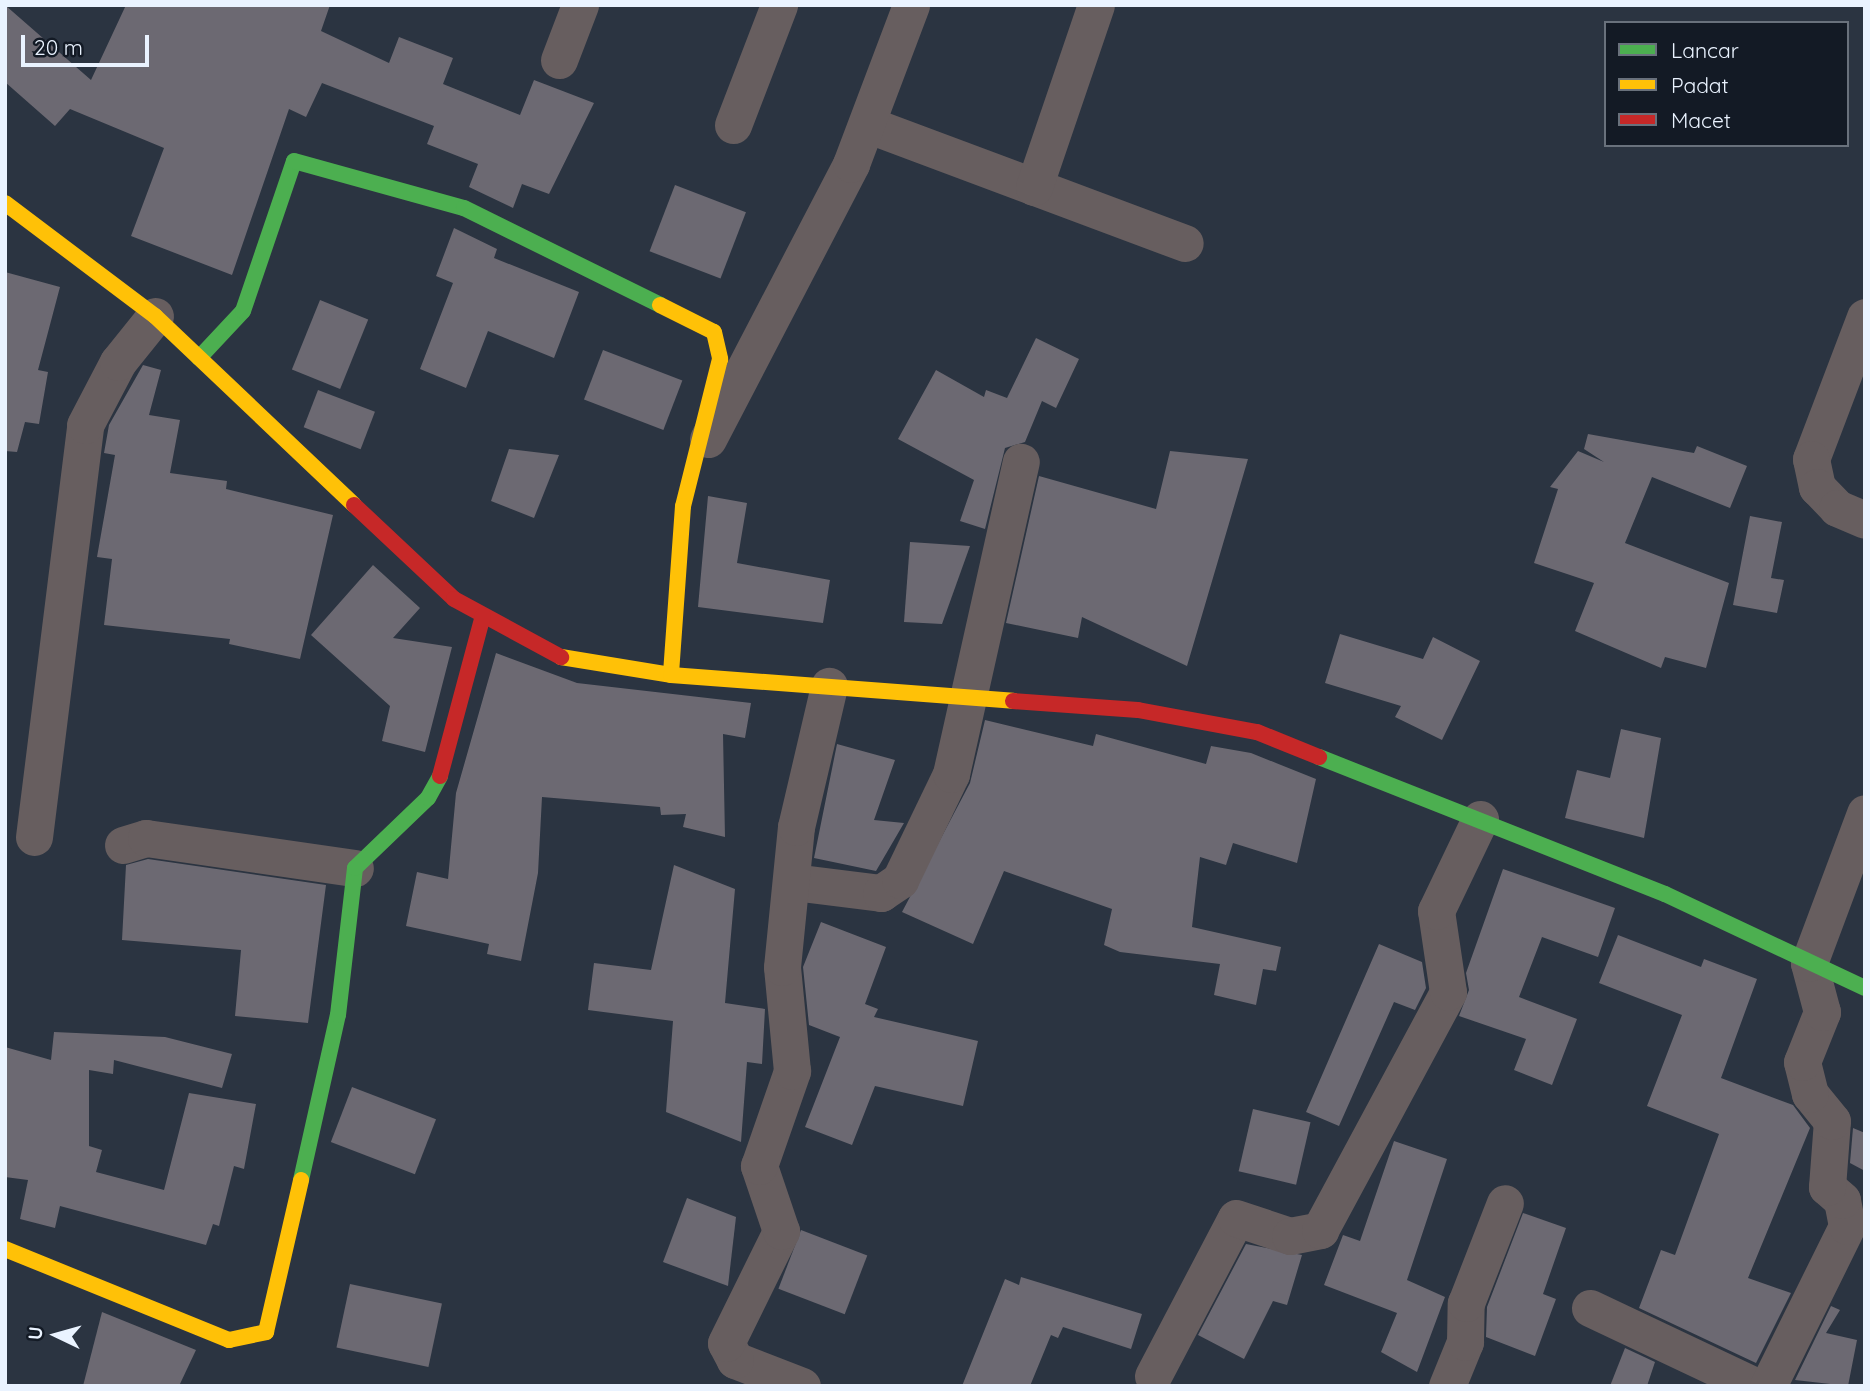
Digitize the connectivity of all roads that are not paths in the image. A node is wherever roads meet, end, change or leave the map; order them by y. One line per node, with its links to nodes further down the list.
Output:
1 (580, 5): 5 (street)
2 (779, 5): 6 (street)
3 (911, 5): 7 (street)
4 (1096, 5): 8 (street)
5 (559, 60)
6 (733, 125)
7 (869, 125): 8 (street); 15 (street)
8 (1034, 187): 10 (street)
9 (5, 203): 11 (street)
10 (1185, 243)
11 (155, 316): 13 (street); 23 (street)
12 (1865, 317): 16 (street)
13 (200, 358): 15 (street); 17 (street)
14 (1021, 462): 20 (street)
15 (690, 474): 18 (street)
16 (1865, 520)
17 (482, 616): 18 (street); 25 (street)
18 (671, 675): 19 (street)
19 (829, 686): 20 (street); 26 (street)
20 (972, 699): 22 (street); 26 (street)
21 (1865, 813): 27 (street)
22 (1480, 819): 27 (street); 32 (street)
23 (34, 837)
24 (123, 845): 25 (street)
25 (355, 868): 30 (street)
26 (793, 882): 33 (street)
27 (1809, 963): 28 (street); 36 (street)
28 (1865, 988)
29 (1505, 1203): 34 (street)
30 (5, 1249)
31 (1590, 1308): 35 (street)
32 (1152, 1383)
33 (802, 1386)
34 (1447, 1386)
35 (1755, 1386)
36 (1768, 1386)

